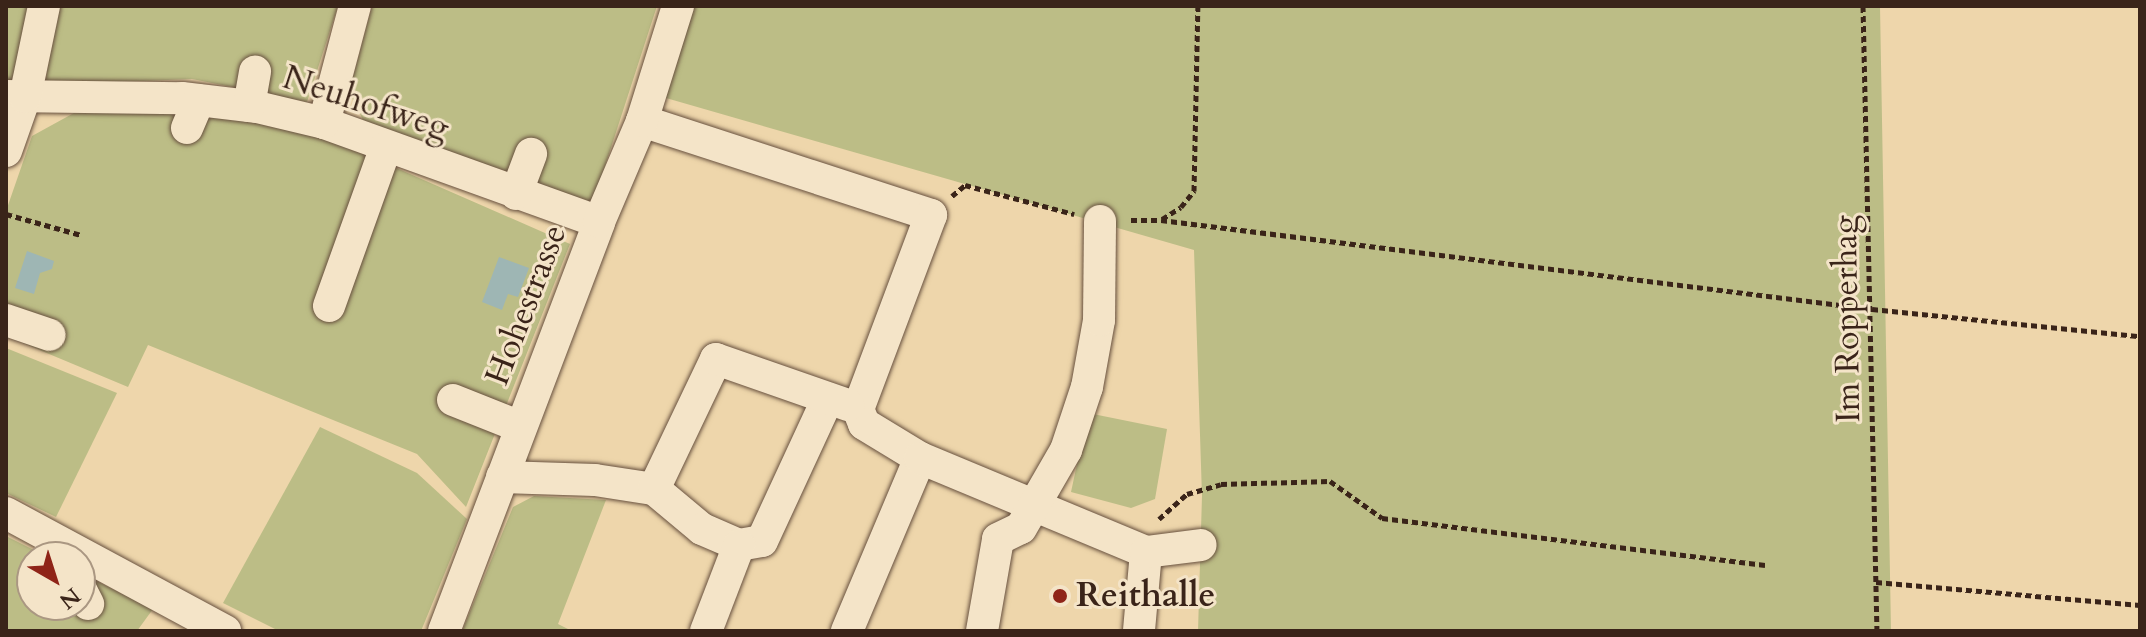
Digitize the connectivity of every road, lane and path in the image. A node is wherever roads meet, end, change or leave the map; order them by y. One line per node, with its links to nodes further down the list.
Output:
1 (355, 6): 10 (street)
2 (678, 6): 9 (street, Hohestrasse)
3 (1198, 6): 17 (path)
4 (1863, 6): 22 (path, Im Ropperhag)
5 (34, 22): 7 (street)
6 (255, 72): 8 (street)
7 (16, 96): 8 (street, Neuhofweg); 12 (street)
8 (249, 106): 10 (street, Neuhofweg)
9 (642, 121): 16 (street); 19 (street, Hohestrasse)
10 (324, 123): 11 (street, Neuhofweg)
11 (386, 147): 14 (street, Neuhofweg); 21 (street)
12 (6, 151)
13 (531, 154): 14 (street)
14 (516, 194): 19 (street, Neuhofweg)
15 (6, 214): 20 (path)
16 (931, 215): 18 (path); 28 (street)
17 (1161, 220): 18 (path); 22 (path)
18 (1100, 221): 33 (street)
19 (599, 222): 29 (street, Hohestrasse)
20 (81, 235)
21 (329, 306)
22 (1872, 309): 25 (path); 41 (path, Im Ropperhag)
23 (6, 320): 24 (street)
24 (50, 335)
25 (2140, 336)
26 (828, 398): 28 (street); 32 (street); 36 (street)
27 (453, 400): 29 (street)
28 (858, 409): 30 (street)
29 (521, 427): 31 (street, Hohestrasse)
30 (920, 458): 33 (street); 46 (street)
31 (502, 477): 32 (street); 44 (street, Hohestrasse)
32 (654, 489): 36 (street)
33 (1033, 505): 38 (street); 47 (street)
34 (6, 513): 35 (street)
35 (49, 541)
36 (739, 545): 45 (street)
37 (1201, 545): 38 (street)
38 (1146, 552): 39 (path); 48 (street)
39 (1765, 565)
40 (96, 566): 43 (street)
41 (1876, 582): 42 (path); 49 (path, Im Ropperhag)
42 (2140, 605)
43 (225, 631)
44 (444, 631)
45 (706, 631)
46 (847, 631)
47 (982, 631)
48 (1139, 631)
49 (1877, 631)

